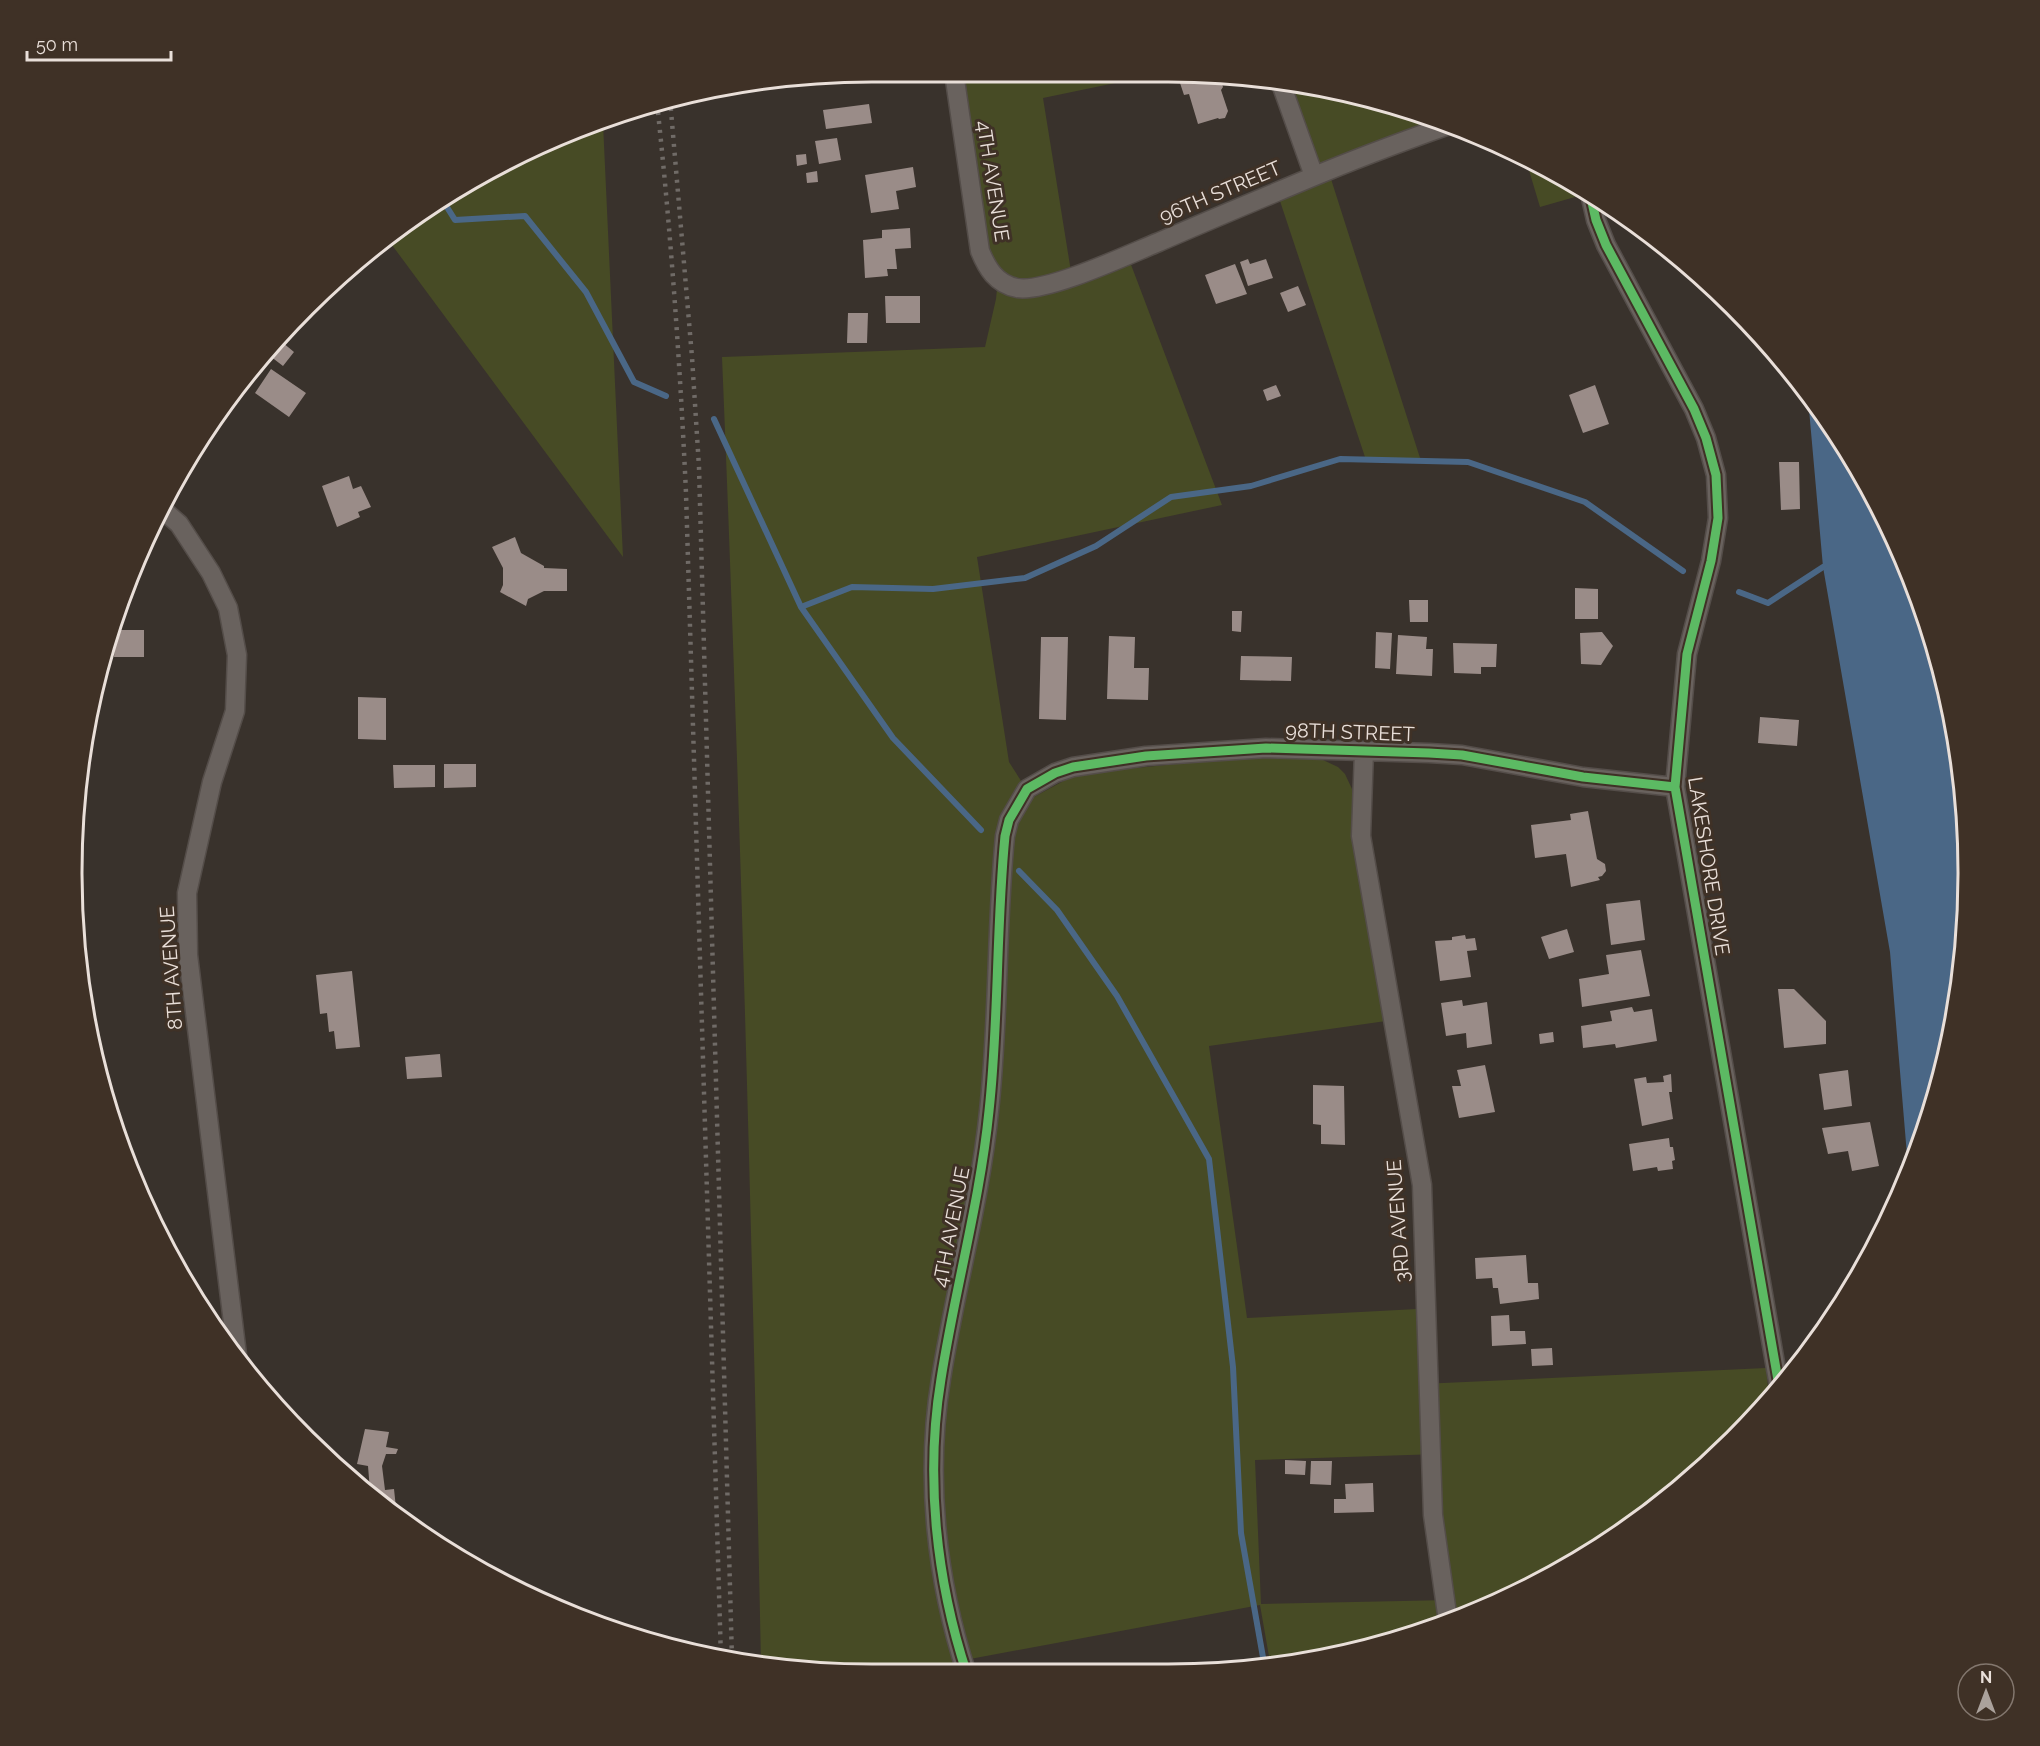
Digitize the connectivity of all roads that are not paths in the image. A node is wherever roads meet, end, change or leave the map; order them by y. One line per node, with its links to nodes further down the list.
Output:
1 (955, 82): 6 (street, 4TH AVENUE)
2 (1284, 91): 4 (street)
3 (1436, 130): 4 (street, 96TH STREET)
4 (1314, 176): 6 (street, 96TH STREET)
5 (1593, 208): 9 (street, LAKESHORE DRIVE)
6 (1008, 285)
7 (168, 515): 11 (street, 8TH AVENUE)
8 (1364, 751): 9 (street, 98TH STREET); 10 (street, 98TH STREET); 13 (street, 3RD AVENUE)
9 (1676, 787): 12 (street, LAKESHORE DRIVE)
10 (1027, 789): 14 (street, 4TH AVENUE)
11 (235, 1339)
12 (1777, 1375)
13 (1447, 1612)
14 (964, 1664)

